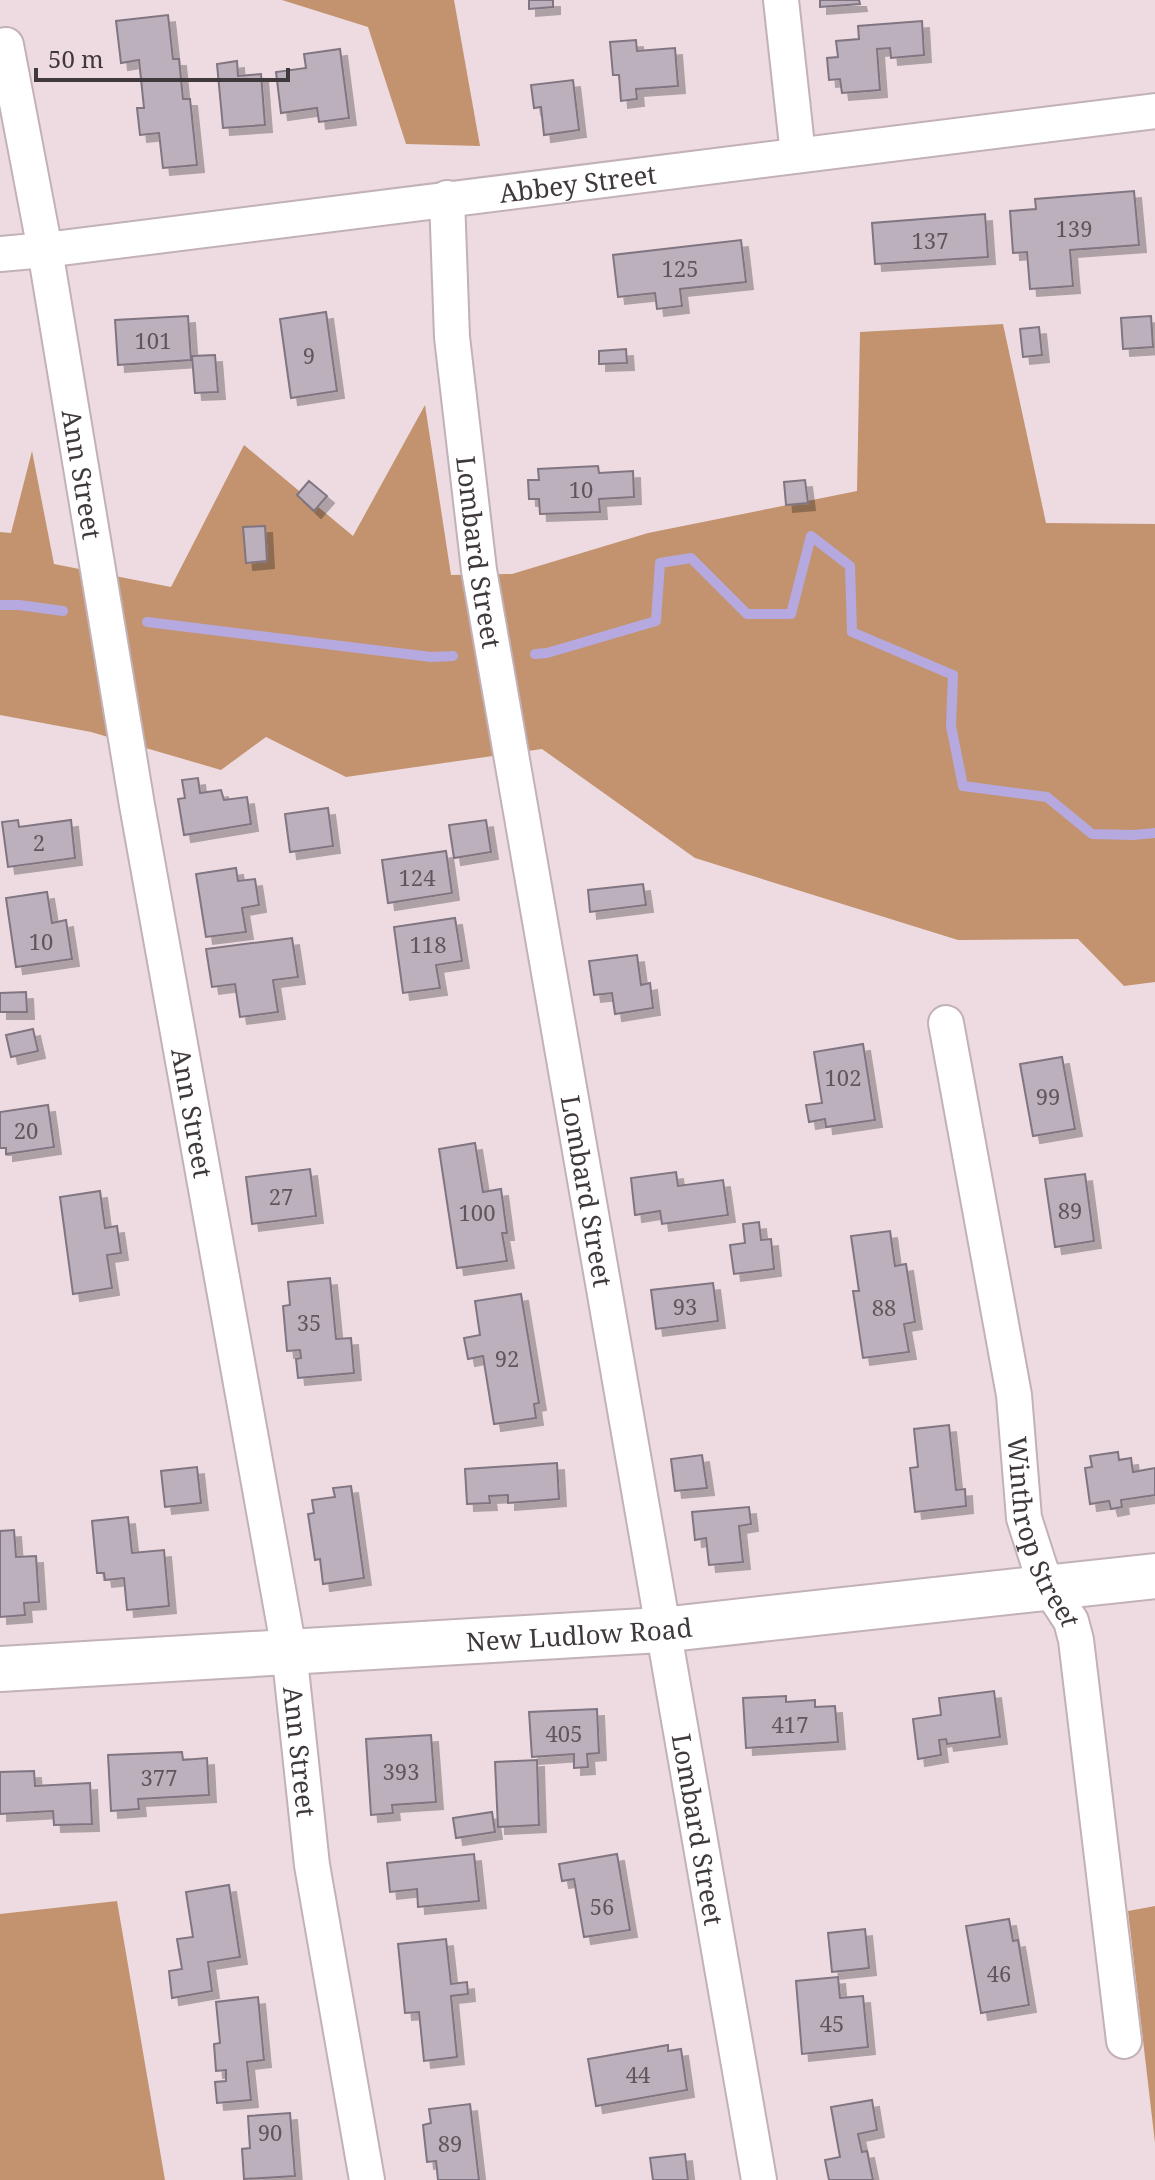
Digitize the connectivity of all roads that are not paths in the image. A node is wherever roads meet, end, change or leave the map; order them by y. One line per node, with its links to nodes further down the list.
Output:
1 (781, 0): 4 (street)
2 (6, 45): 6 (street, Ann Street)
3 (1155, 111): 4 (street, Abbey Street)
4 (798, 155): 5 (street, Abbey Street)
5 (447, 198): 6 (street, Abbey Street); 11 (street, Lombard Street)
6 (45, 250): 7 (street, Abbey Street); 12 (street, Ann Street)
7 (0, 254)
8 (946, 1023): 10 (street, Winthrop Street)
9 (1155, 1576): 10 (main road, New Ludlow Road)
10 (1050, 1589): 11 (main road, New Ludlow Road); 14 (street, Winthrop Street)
11 (661, 1630): 12 (main road, New Ludlow Road); 16 (street, Lombard Street)
12 (289, 1650): 13 (main road, New Ludlow Road); 15 (street, Ann Street)
13 (0, 1669)
14 (1124, 2041)
15 (367, 2180)
16 (759, 2180)

